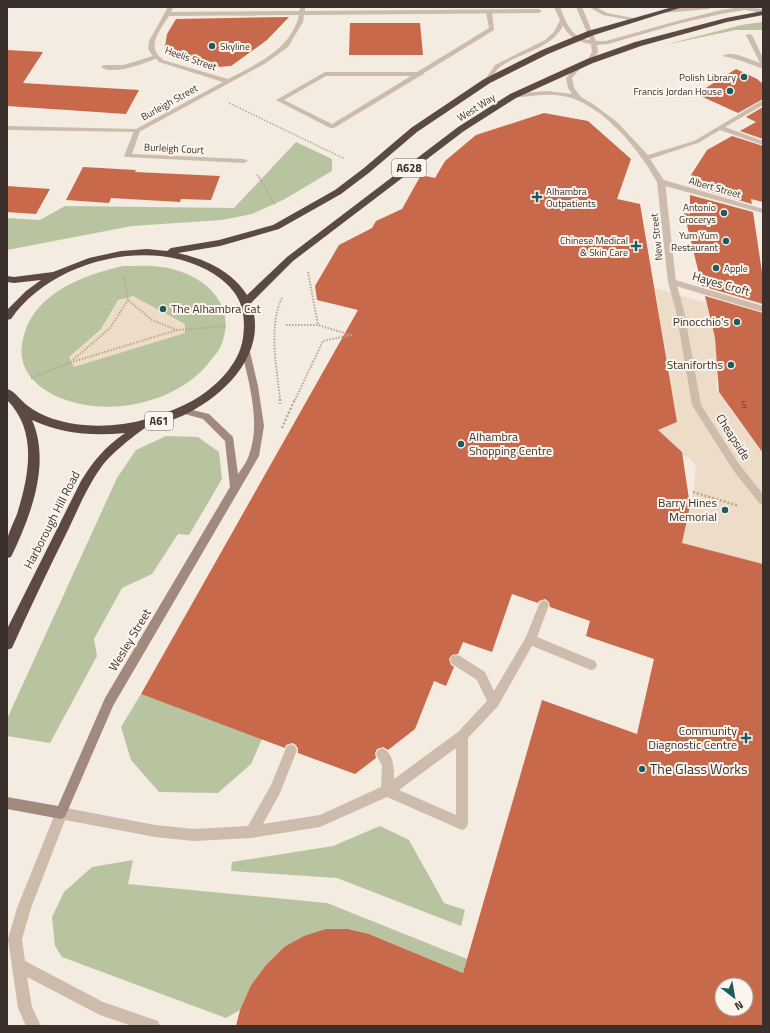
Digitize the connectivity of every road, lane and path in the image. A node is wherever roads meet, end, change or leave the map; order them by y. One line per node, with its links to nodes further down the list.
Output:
1 (171, 7): 12 (street, Heelis Street)
2 (557, 7): 14 (street)
3 (579, 7): 15 (street)
4 (592, 7): 13 (street)
5 (680, 7): 9 (highway, West Way / A628)
6 (709, 7): 9 (street, West Way)
7 (303, 10): 10 (street); 12 (street); 26 (street, Burleigh Street)
8 (538, 11): 10 (street)
9 (664, 11): 13 (highway, West Way / A628)
10 (489, 12): 25 (street)
11 (763, 12): 18 (street, West Way); 21 (highway, West Way / A628)
12 (167, 14): 20 (street, Heelis Street)
13 (635, 19): 15 (highway, West Way / A628)
14 (563, 20): 17 (street); 27 (street)
15 (591, 33): 17 (highway, West Way / A628); 18 (street)
16 (749, 35): 23 (street)
17 (576, 39): 18 (street, West Way); 27 (highway, West Way / A628)
18 (594, 43): 21 (street)
19 (726, 56): 23 (street)
20 (156, 57): 24 (street); 26 (street, Heelis Street)
21 (590, 61): 22 (highway, West Way / A628)
22 (580, 65): 29 (highway, West Way / A628); 30 (street, New Street)
23 (763, 66)
24 (104, 67)
25 (421, 74): 25 (street)
26 (227, 81): 28 (street, Burleigh Street)
27 (487, 81): 38 (highway, West Way / A628)
28 (207, 92): 34 (street, Burleigh Street); 38 (path)
29 (513, 96): 30 (street, New Street); 51 (highway, West Way / A628)
30 (579, 99): 36 (street, New Street)
31 (763, 102): 33 (street)
32 (7, 128): 34 (street, Burleigh Street)
33 (720, 128): 35 (street); 36 (street)
34 (137, 131): 37 (street, Burleigh Court)
35 (763, 143)
36 (646, 158): 40 (street, New Street)
37 (244, 161)
38 (368, 170): 43 (highway, West Way / A628)
39 (261, 179): 41 (path)
40 (661, 182): 42 (street, Albert Street); 47 (street, New Street)
41 (275, 206)
42 (763, 211)
43 (160, 253): 44 (highway, A61); 51 (highway, A61)
44 (54, 274): 46 (highway, A61); 53 (highway, A61)
45 (124, 274): 50 (path)
46 (7, 279)
47 (672, 282): 52 (street, Hayes Croft); 62 (street, New Street)
48 (311, 287): 55 (path)
49 (284, 295): 64 (path)
50 (128, 300): 57 (path); 59 (path)
51 (246, 302): 58 (highway, A61)
52 (763, 309)
53 (7, 317)
54 (286, 325): 55 (path)
55 (318, 325): 67 (path)
56 (226, 326): 57 (path)
57 (177, 330): 59 (path)
58 (246, 352): 65 (highway, A61); 68 (street, Wesley Street)
59 (72, 362): 60 (path)
60 (31, 378)
61 (7, 393): 63 (highway, A61)
62 (697, 405): 70 (street, Cheapside)
63 (20, 407): 66 (highway, A61); 72 (highway, Harborough Hill Road / A61)
64 (281, 409)
65 (184, 411): 66 (highway, A61); 68 (street)
66 (144, 425): 75 (highway, Harborough Hill Road / A61)
67 (279, 434)
68 (236, 487): 84 (street, Wesley Street)
69 (693, 492): 71 (path)
70 (763, 502)
71 (742, 507)
72 (7, 553)
73 (544, 605): 74 (street)
74 (530, 640): 77 (street); 78 (street)
75 (7, 644)
76 (456, 660): 78 (street)
77 (591, 665)
78 (494, 702): 79 (street)
79 (462, 736): 82 (street); 82 (street)
80 (290, 750): 85 (street)
81 (382, 754): 82 (street)
82 (387, 791): 85 (street)
83 (7, 803): 84 (street)
84 (61, 813): 85 (street); 86 (street)
85 (251, 832)
86 (18, 965): 87 (street); 88 (street)
87 (34, 1026)
88 (153, 1026)

